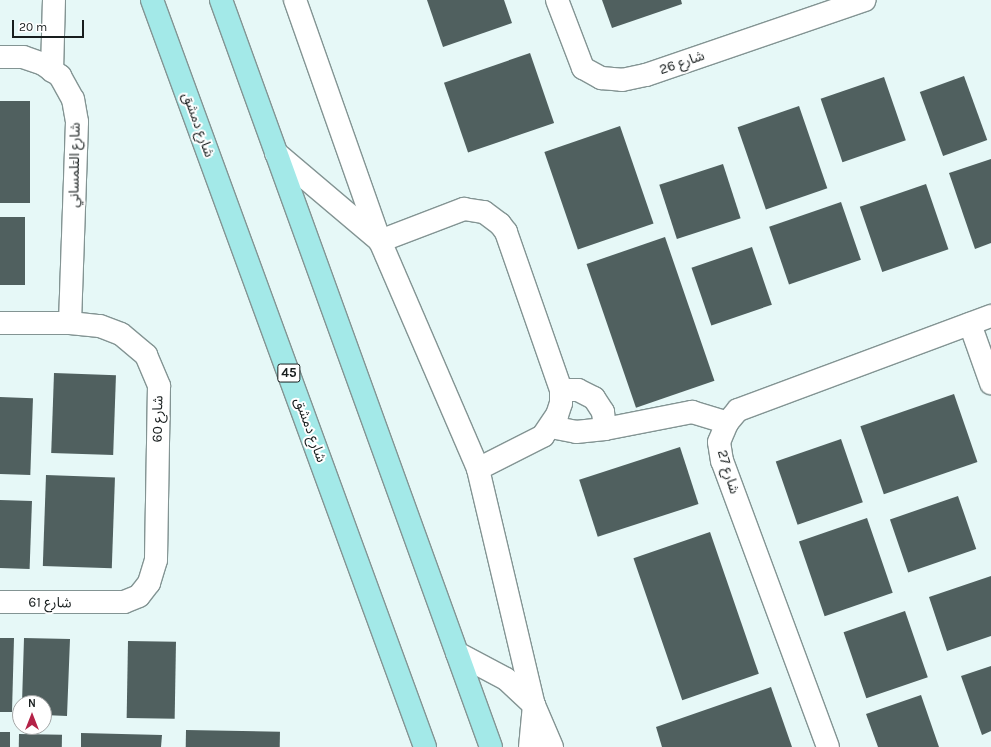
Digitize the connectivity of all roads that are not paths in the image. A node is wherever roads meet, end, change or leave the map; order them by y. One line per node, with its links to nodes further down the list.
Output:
1 (54, 0): 8 (street)
2 (153, 0): 25 (main road, شارع دمشق / 45)
3 (221, 0): 9 (main road)
4 (295, 0): 10 (street)
5 (557, 0): 6 (street, شارع 26)
6 (853, 2)
7 (0, 57): 8 (street, شارع التلمساني)
8 (52, 71): 13 (street, شارع التلمساني)
9 (276, 153): 10 (street); 23 (main road)
10 (380, 241): 16 (street); 20 (street)
11 (991, 316): 14 (street, شارع 27)
12 (0, 323): 13 (street, شارع 60)
13 (70, 323): 22 (street, شارع 60)
14 (970, 324): 15 (street); 17 (street, شارع 27)
15 (991, 383)
16 (561, 390): 18 (street); 19 (street)
17 (727, 423): 19 (street); 29 (street, شارع 27)
18 (551, 426): 19 (street); 20 (street)
19 (606, 429)
20 (478, 469): 24 (street)
21 (0, 602): 22 (street, شارع 61)
22 (101, 604)
23 (457, 653): 24 (street); 26 (main road)
24 (534, 705): 27 (street); 28 (street)
25 (425, 747)
26 (491, 747)
27 (530, 747)
28 (552, 747)
29 (828, 747)

